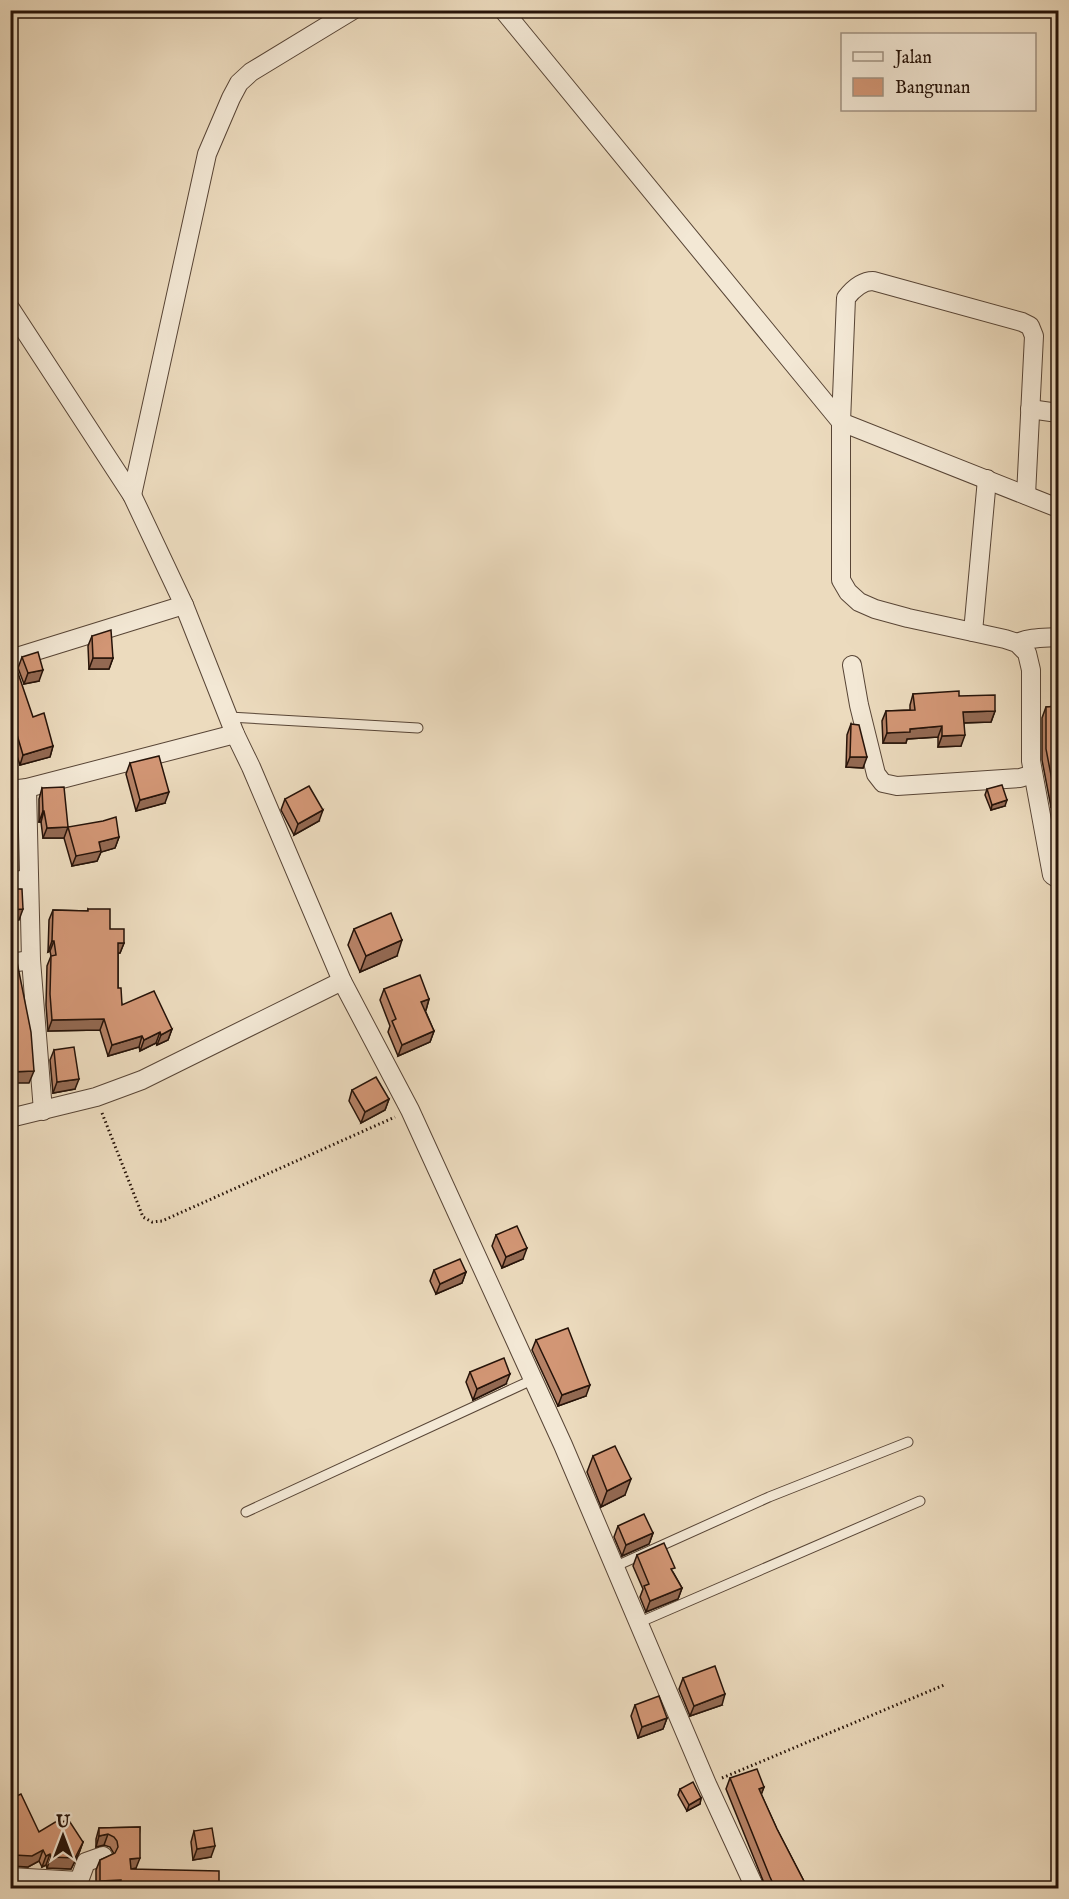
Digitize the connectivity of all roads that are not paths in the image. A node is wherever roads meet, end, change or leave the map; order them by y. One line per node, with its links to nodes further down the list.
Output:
1 (353, 10): 8 (street)
2 (503, 10): 6 (street)
3 (10, 308): 8 (street)
4 (1030, 409): 5 (street); 6 (street); 9 (street)
5 (1059, 413)
6 (841, 423): 7 (street); 12 (street)
7 (987, 479): 9 (street); 12 (street)
8 (132, 495): 11 (street)
9 (1026, 495): 10 (street)
10 (1059, 508)
11 (184, 604): 15 (street); 17 (street)
12 (973, 632): 14 (street)
13 (1059, 637): 14 (street)
14 (1017, 643): 19 (street)
15 (10, 659)
16 (852, 665): 19 (street)
17 (232, 725): 18 (lane); 20 (street); 26 (street)
18 (418, 728)
19 (1033, 774): 22 (street)
20 (19, 789): 21 (street)
21 (29, 878): 23 (street); 24 (street)
22 (1059, 879)
23 (10, 883)
24 (31, 960): 25 (street); 27 (street)
25 (10, 963)
26 (342, 981): 27 (street); 29 (street)
27 (43, 1111): 28 (street)
28 (10, 1118)
29 (532, 1380): 32 (lane); 33 (street)
30 (908, 1442): 33 (lane)
31 (920, 1501): 34 (lane)
32 (246, 1512)
33 (614, 1567): 34 (street)
34 (638, 1623): 38 (street)
35 (103, 1856): 37 (street)
36 (10, 1877): 37 (street)
37 (79, 1885)
38 (755, 1888)

